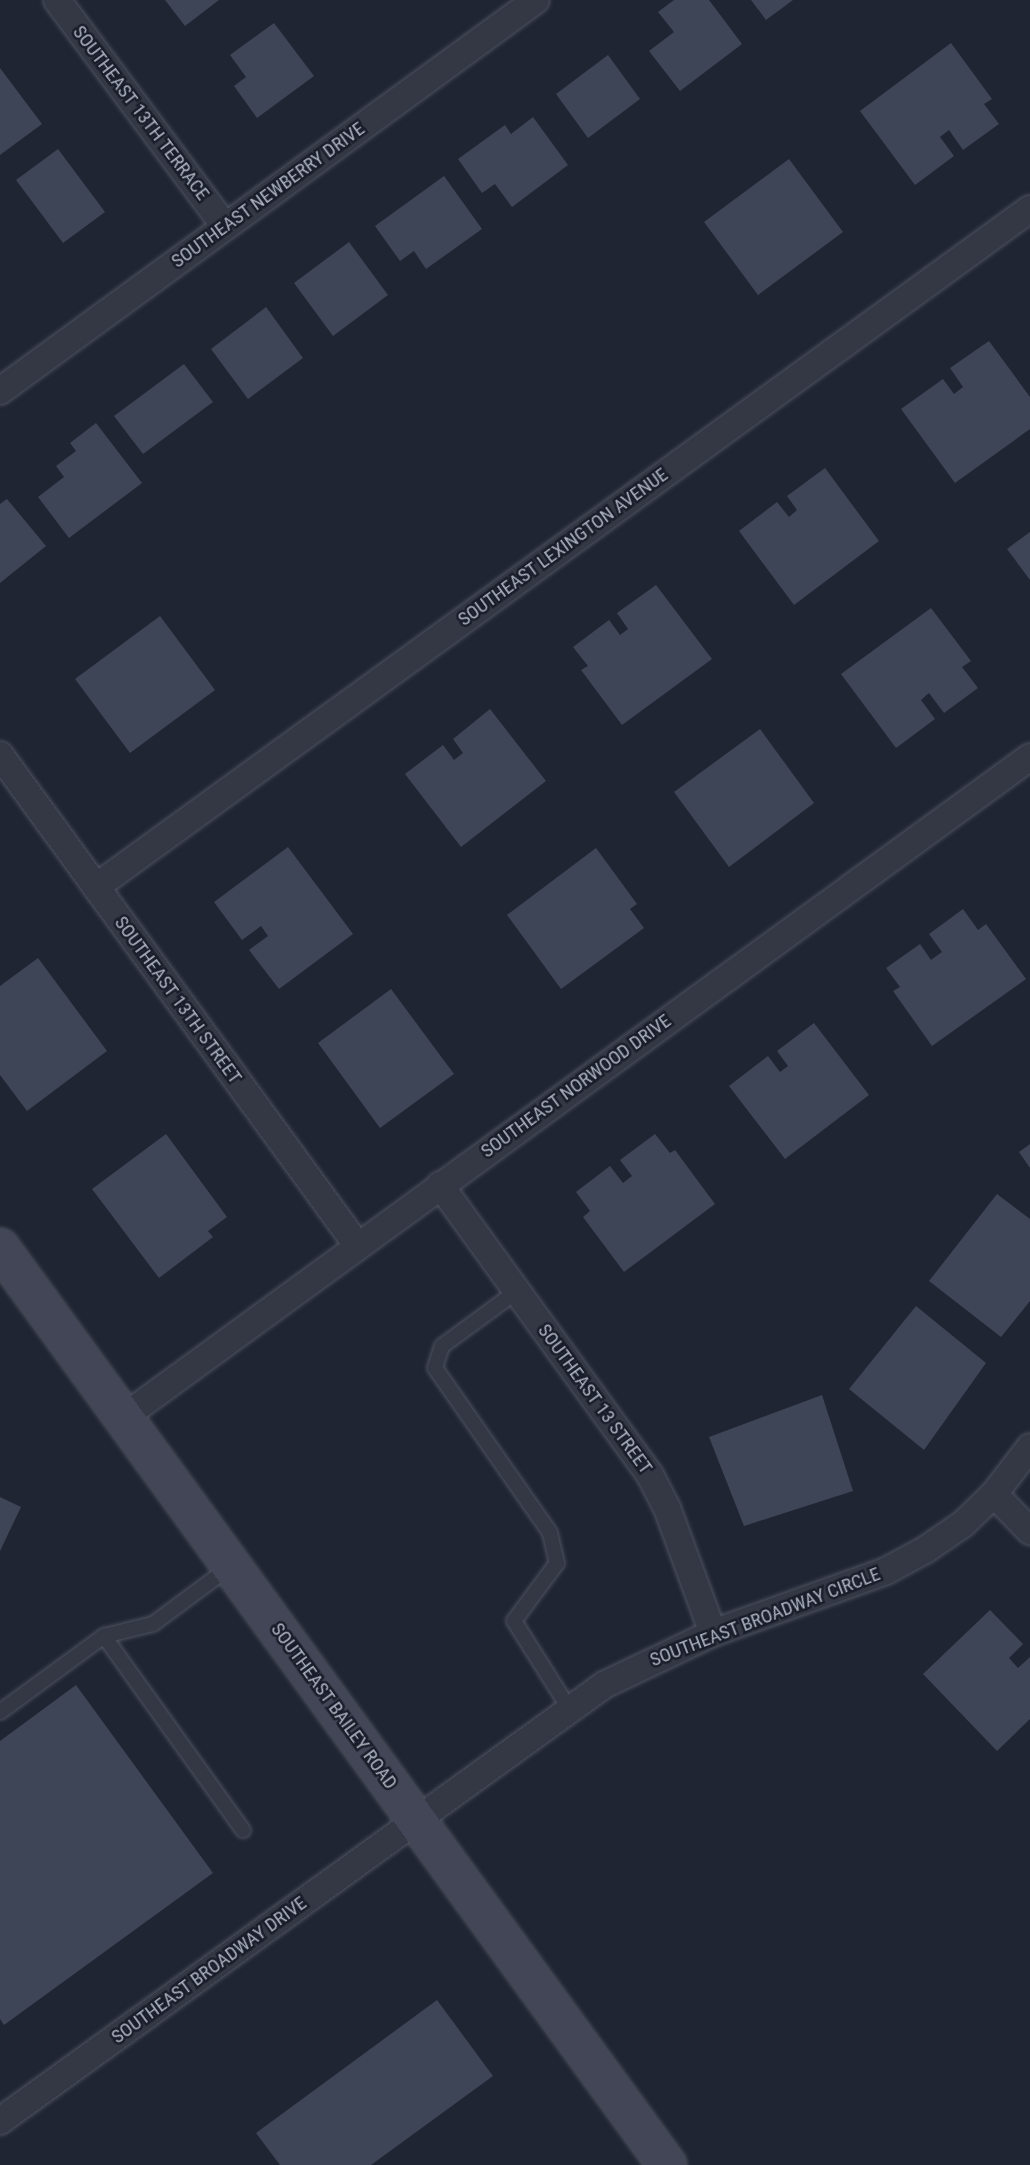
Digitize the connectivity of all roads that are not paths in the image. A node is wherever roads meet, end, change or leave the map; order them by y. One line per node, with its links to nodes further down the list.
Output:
1 (57, 0): 4 (street, SOUTHEAST 13TH TERRACE)
2 (536, 0): 4 (street, SOUTHEAST NEWBERRY DRIVE)
3 (1030, 209): 8 (street, SOUTHEAST LEXINGTON AVENUE)
4 (225, 226): 5 (street, SOUTHEAST NEWBERRY DRIVE)
5 (0, 391)
6 (0, 755): 8 (street, SOUTHEAST 13TH STREET)
7 (1030, 757): 9 (street, SOUTHEAST NORWOOD DRIVE)
8 (96, 887): 10 (street, SOUTHEAST 13TH STREET)
9 (440, 1185): 10 (street, SOUTHEAST NORWOOD DRIVE); 12 (street, SOUTHEAST 13 STREET)
10 (356, 1245): 13 (street, SOUTHEAST NORWOOD DRIVE)
11 (0, 1248): 13 (main road, SOUTHEAST BAILEY ROAD)
12 (517, 1291): 18 (street, SOUTHEAST 13 STREET); 20 (lane)
13 (124, 1417): 17 (main road, SOUTHEAST BAILEY ROAD)
14 (1030, 1447): 15 (street, SOUTHEAST BROADWAY CIRCLE)
15 (995, 1494): 16 (street); 18 (street, SOUTHEAST BROADWAY CIRCLE)
16 (1030, 1531)
17 (232, 1565): 19 (lane); 22 (main road, SOUTHEAST BAILEY ROAD)
18 (713, 1633): 20 (street, SOUTHEAST BROADWAY CIRCLE)
19 (104, 1636): 21 (lane); 23 (lane)
20 (570, 1710): 22 (street, SOUTHEAST BROADWAY CIRCLE)
21 (0, 1712)
22 (417, 1820): 24 (street, SOUTHEAST BROADWAY DRIVE); 25 (main road, SOUTHEAST BAILEY ROAD)
23 (243, 1830)
24 (0, 2121)
25 (667, 2165)

